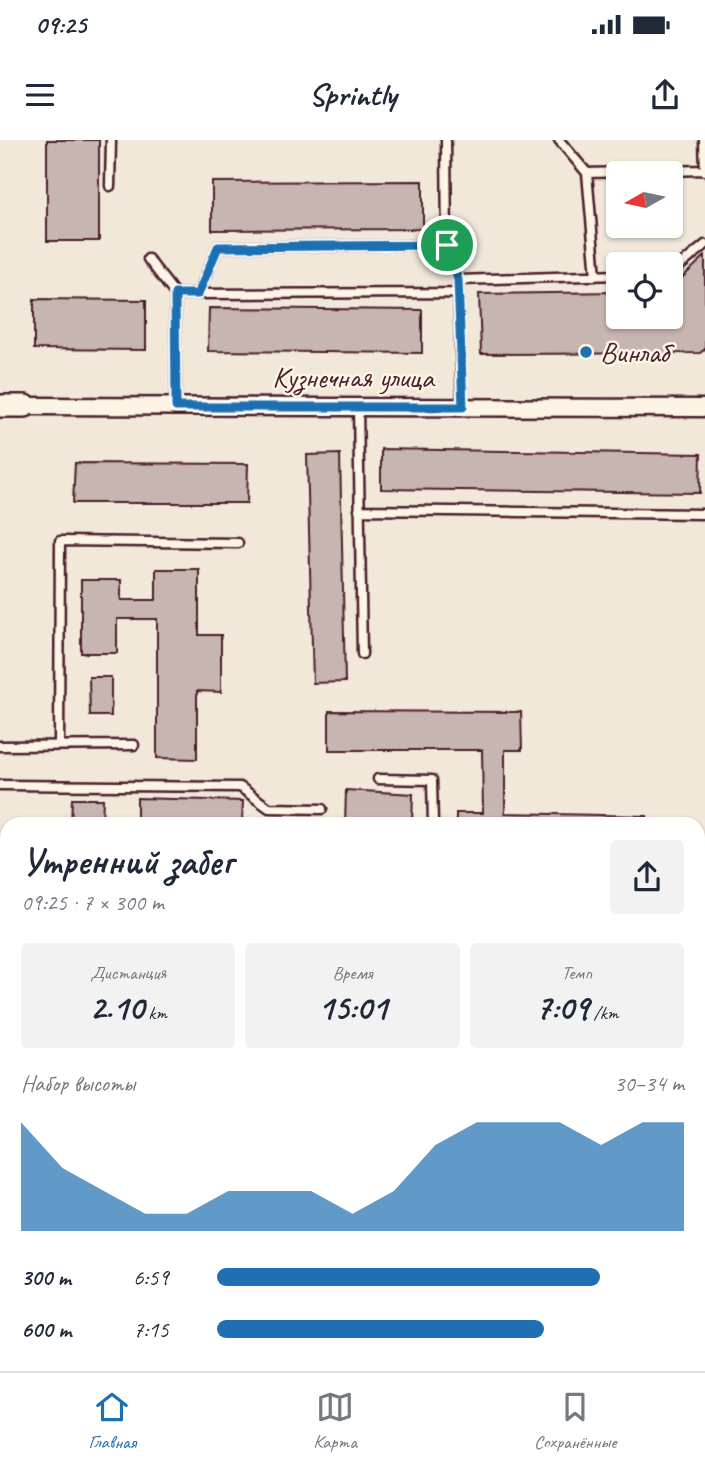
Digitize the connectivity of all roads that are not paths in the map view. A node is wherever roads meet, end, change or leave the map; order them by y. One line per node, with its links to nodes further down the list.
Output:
1 (111, 140): 7 (lane)
2 (446, 140): 8 (lane)
3 (559, 140): 6 (lane)
4 (704, 140): 5 (lane)
5 (705, 170): 6 (lane)
6 (587, 173): 12 (lane)
7 (110, 186)
8 (447, 245): 14 (lane); 17 (lane)
9 (705, 245): 11 (lane)
10 (148, 259): 16 (lane)
11 (683, 263)
12 (596, 276): 13 (lane); 14 (lane)
13 (606, 276)
14 (458, 280): 15 (lane)
15 (458, 293): 17 (lane); 22 (lane)
16 (175, 294): 17 (lane); 20 (lane)
17 (198, 294)
18 (0, 406): 19 (street, Кузнечная улица)
19 (25, 406): 20 (street, Кузнечная улица)
20 (176, 407): 21 (street, Кузнечная улица)
21 (358, 407): 22 (street, Кузнечная улица); 24 (lane)
22 (463, 407): 23 (street, Кузнечная улица)
23 (705, 408)
24 (359, 510): 25 (lane); 27 (lane)
25 (705, 514)
26 (238, 543): 28 (lane)
27 (362, 654)
28 (59, 744): 29 (lane); 30 (lane)
29 (134, 745)
30 (0, 746)
31 (378, 779): 34 (lane)
32 (0, 785): 33 (lane)
33 (322, 809)
34 (433, 817)

